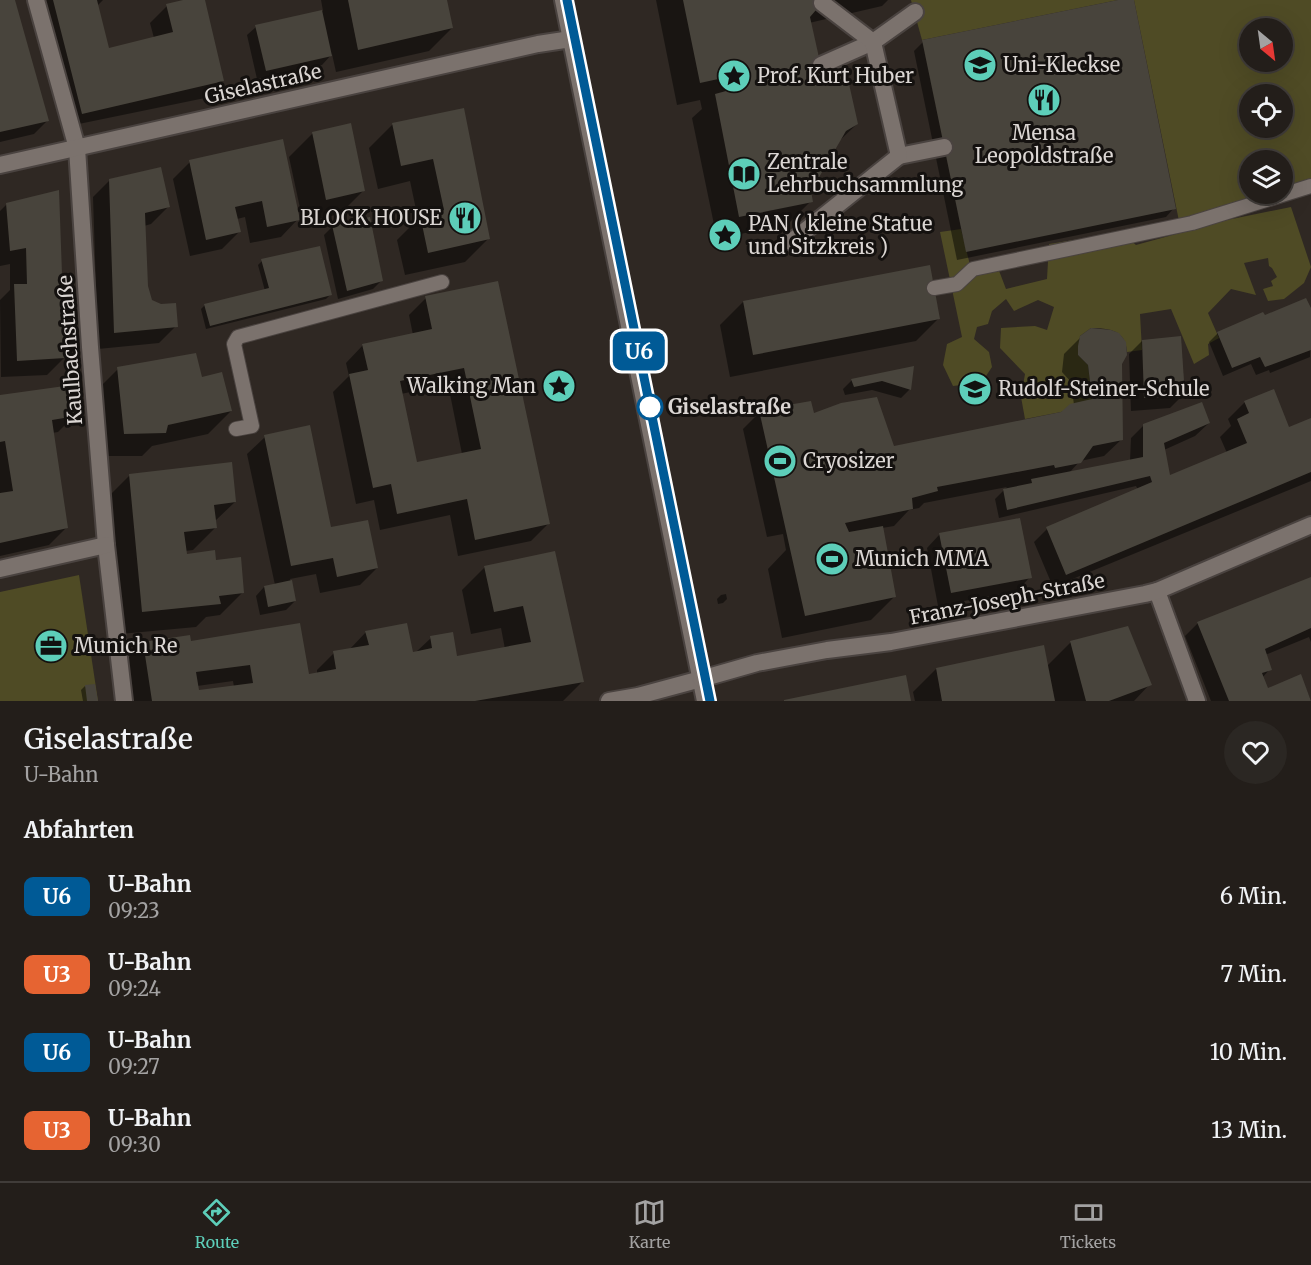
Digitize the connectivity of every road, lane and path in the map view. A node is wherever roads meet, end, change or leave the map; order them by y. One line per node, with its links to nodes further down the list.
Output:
1 (36, 0): 9 (street, Kaulbachstraße)
2 (563, 0): 5 (street)
3 (822, 3): 6 (street)
4 (915, 12): 6 (street)
5 (571, 39): 9 (street, Giselastraße); 21 (street)
6 (873, 42): 7 (street); 10 (street)
7 (821, 65)
8 (944, 147): 10 (street)
9 (77, 148): 11 (street, Giselastraße); 18 (street, Kaulbachstraße)
10 (899, 156): 13 (street)
11 (0, 165)
12 (1311, 186): 15 (lane)
13 (791, 242)
14 (442, 282): 16 (lane)
15 (934, 288)
16 (236, 429)
17 (1311, 525): 20 (street, Franz-Joseph-Straße)
18 (106, 545): 19 (street); 22 (street, Kaulbachstraße)
19 (0, 568)
20 (1157, 591): 21 (street, Franz-Joseph-Straße); 25 (street)
21 (701, 678): 23 (street, Franz-Joseph-Straße); 24 (street)
22 (124, 701)
23 (609, 701)
24 (705, 701)
25 (1197, 701)

